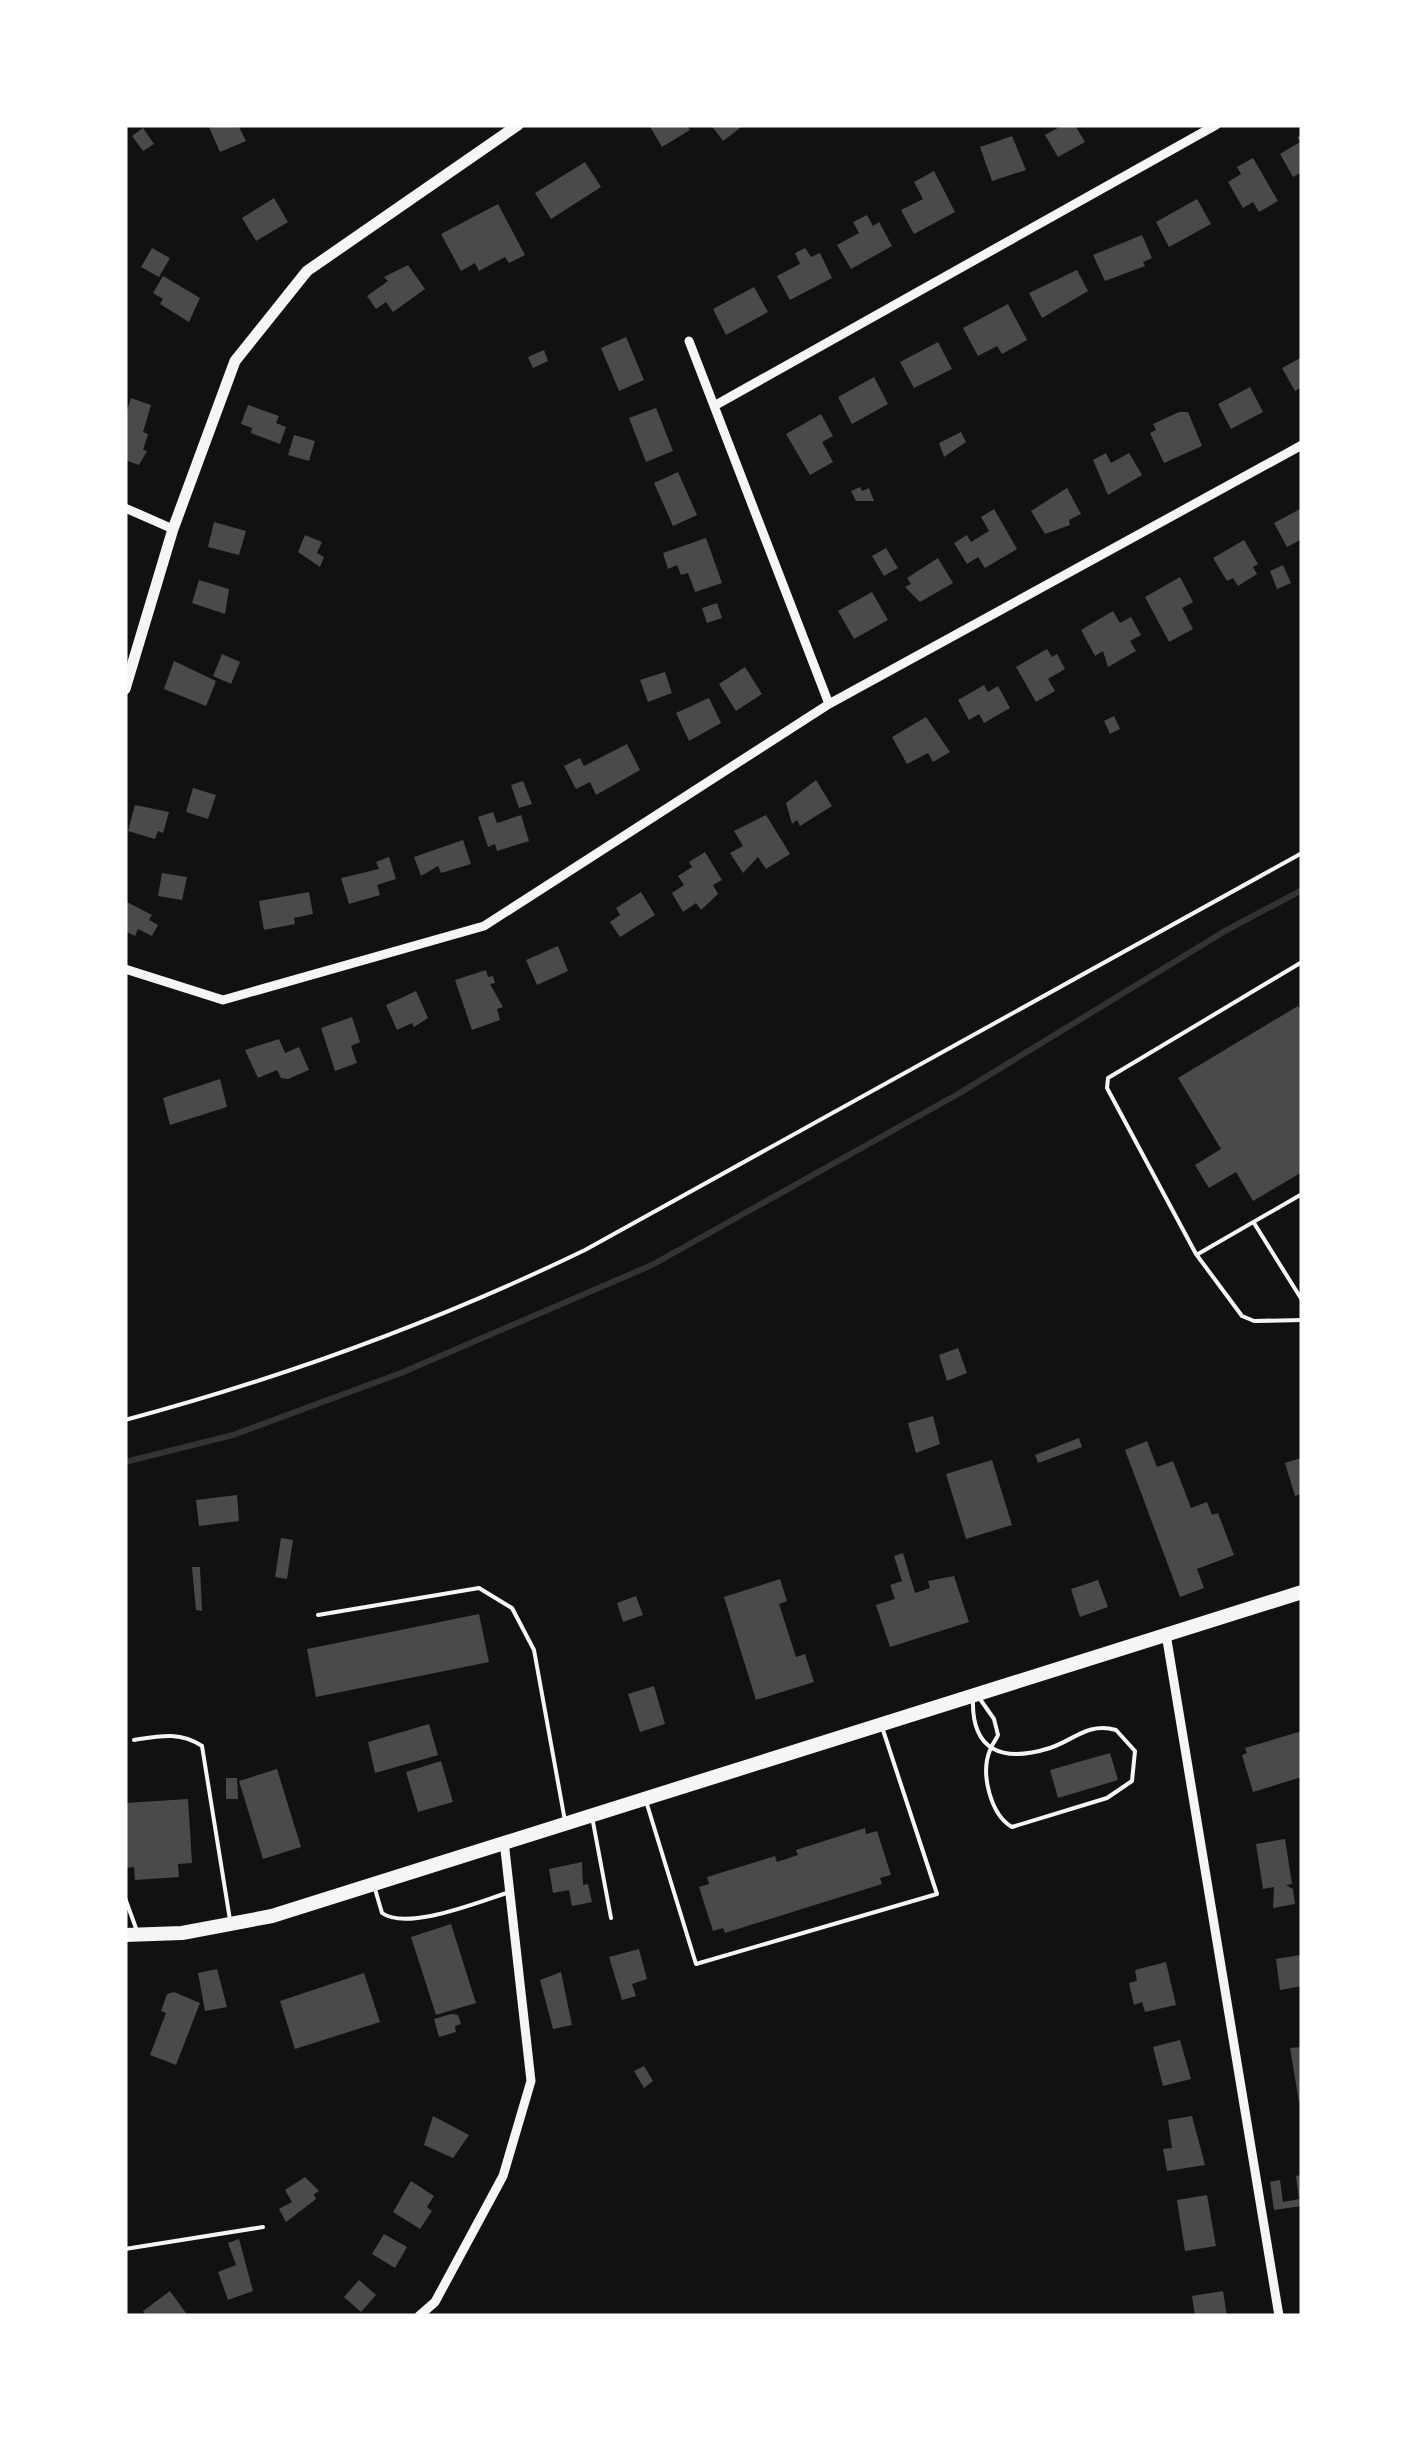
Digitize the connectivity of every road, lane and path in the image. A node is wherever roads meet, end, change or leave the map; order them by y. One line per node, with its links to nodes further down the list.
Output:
1 (518, 125): 7 (street)
2 (1216, 125): 4 (street)
3 (689, 340): 4 (street)
4 (714, 406): 9 (street)
5 (1302, 446): 9 (street)
6 (125, 508): 7 (street)
7 (173, 529): 8 (street)
8 (125, 689)
9 (829, 704): 12 (street)
10 (1302, 853): 18 (path)
11 (1302, 962): 15 (lane)
12 (125, 970)
13 (1302, 1194): 14 (lane)
14 (1253, 1222): 15 (lane); 16 (lane)
15 (1196, 1254): 17 (lane)
16 (1302, 1300)
17 (1302, 1320)
18 (125, 1420)
19 (1302, 1592): 21 (main road)
20 (318, 1615): 28 (lane)
21 (1166, 1631): 22 (main road); 39 (street)
22 (974, 1692): 23 (main road); 25 (lane); 25 (lane)
23 (880, 1721): 26 (main road); 26 (lane)
24 (134, 1740): 34 (lane)
25 (990, 1749): 25 (lane)
26 (645, 1796): 27 (main road)
27 (591, 1812): 28 (main road); 33 (lane)
28 (564, 1820): 29 (main road)
29 (504, 1841): 30 (main road); 31 (street)
30 (374, 1884): 31 (lane); 34 (main road)
31 (510, 1892): 38 (street)
32 (125, 1898): 35 (lane)
33 (611, 1918)
34 (230, 1925): 35 (main road)
35 (132, 1935)
36 (263, 2226): 37 (lane)
37 (125, 2249)
38 (419, 2316)
39 (1279, 2316)

